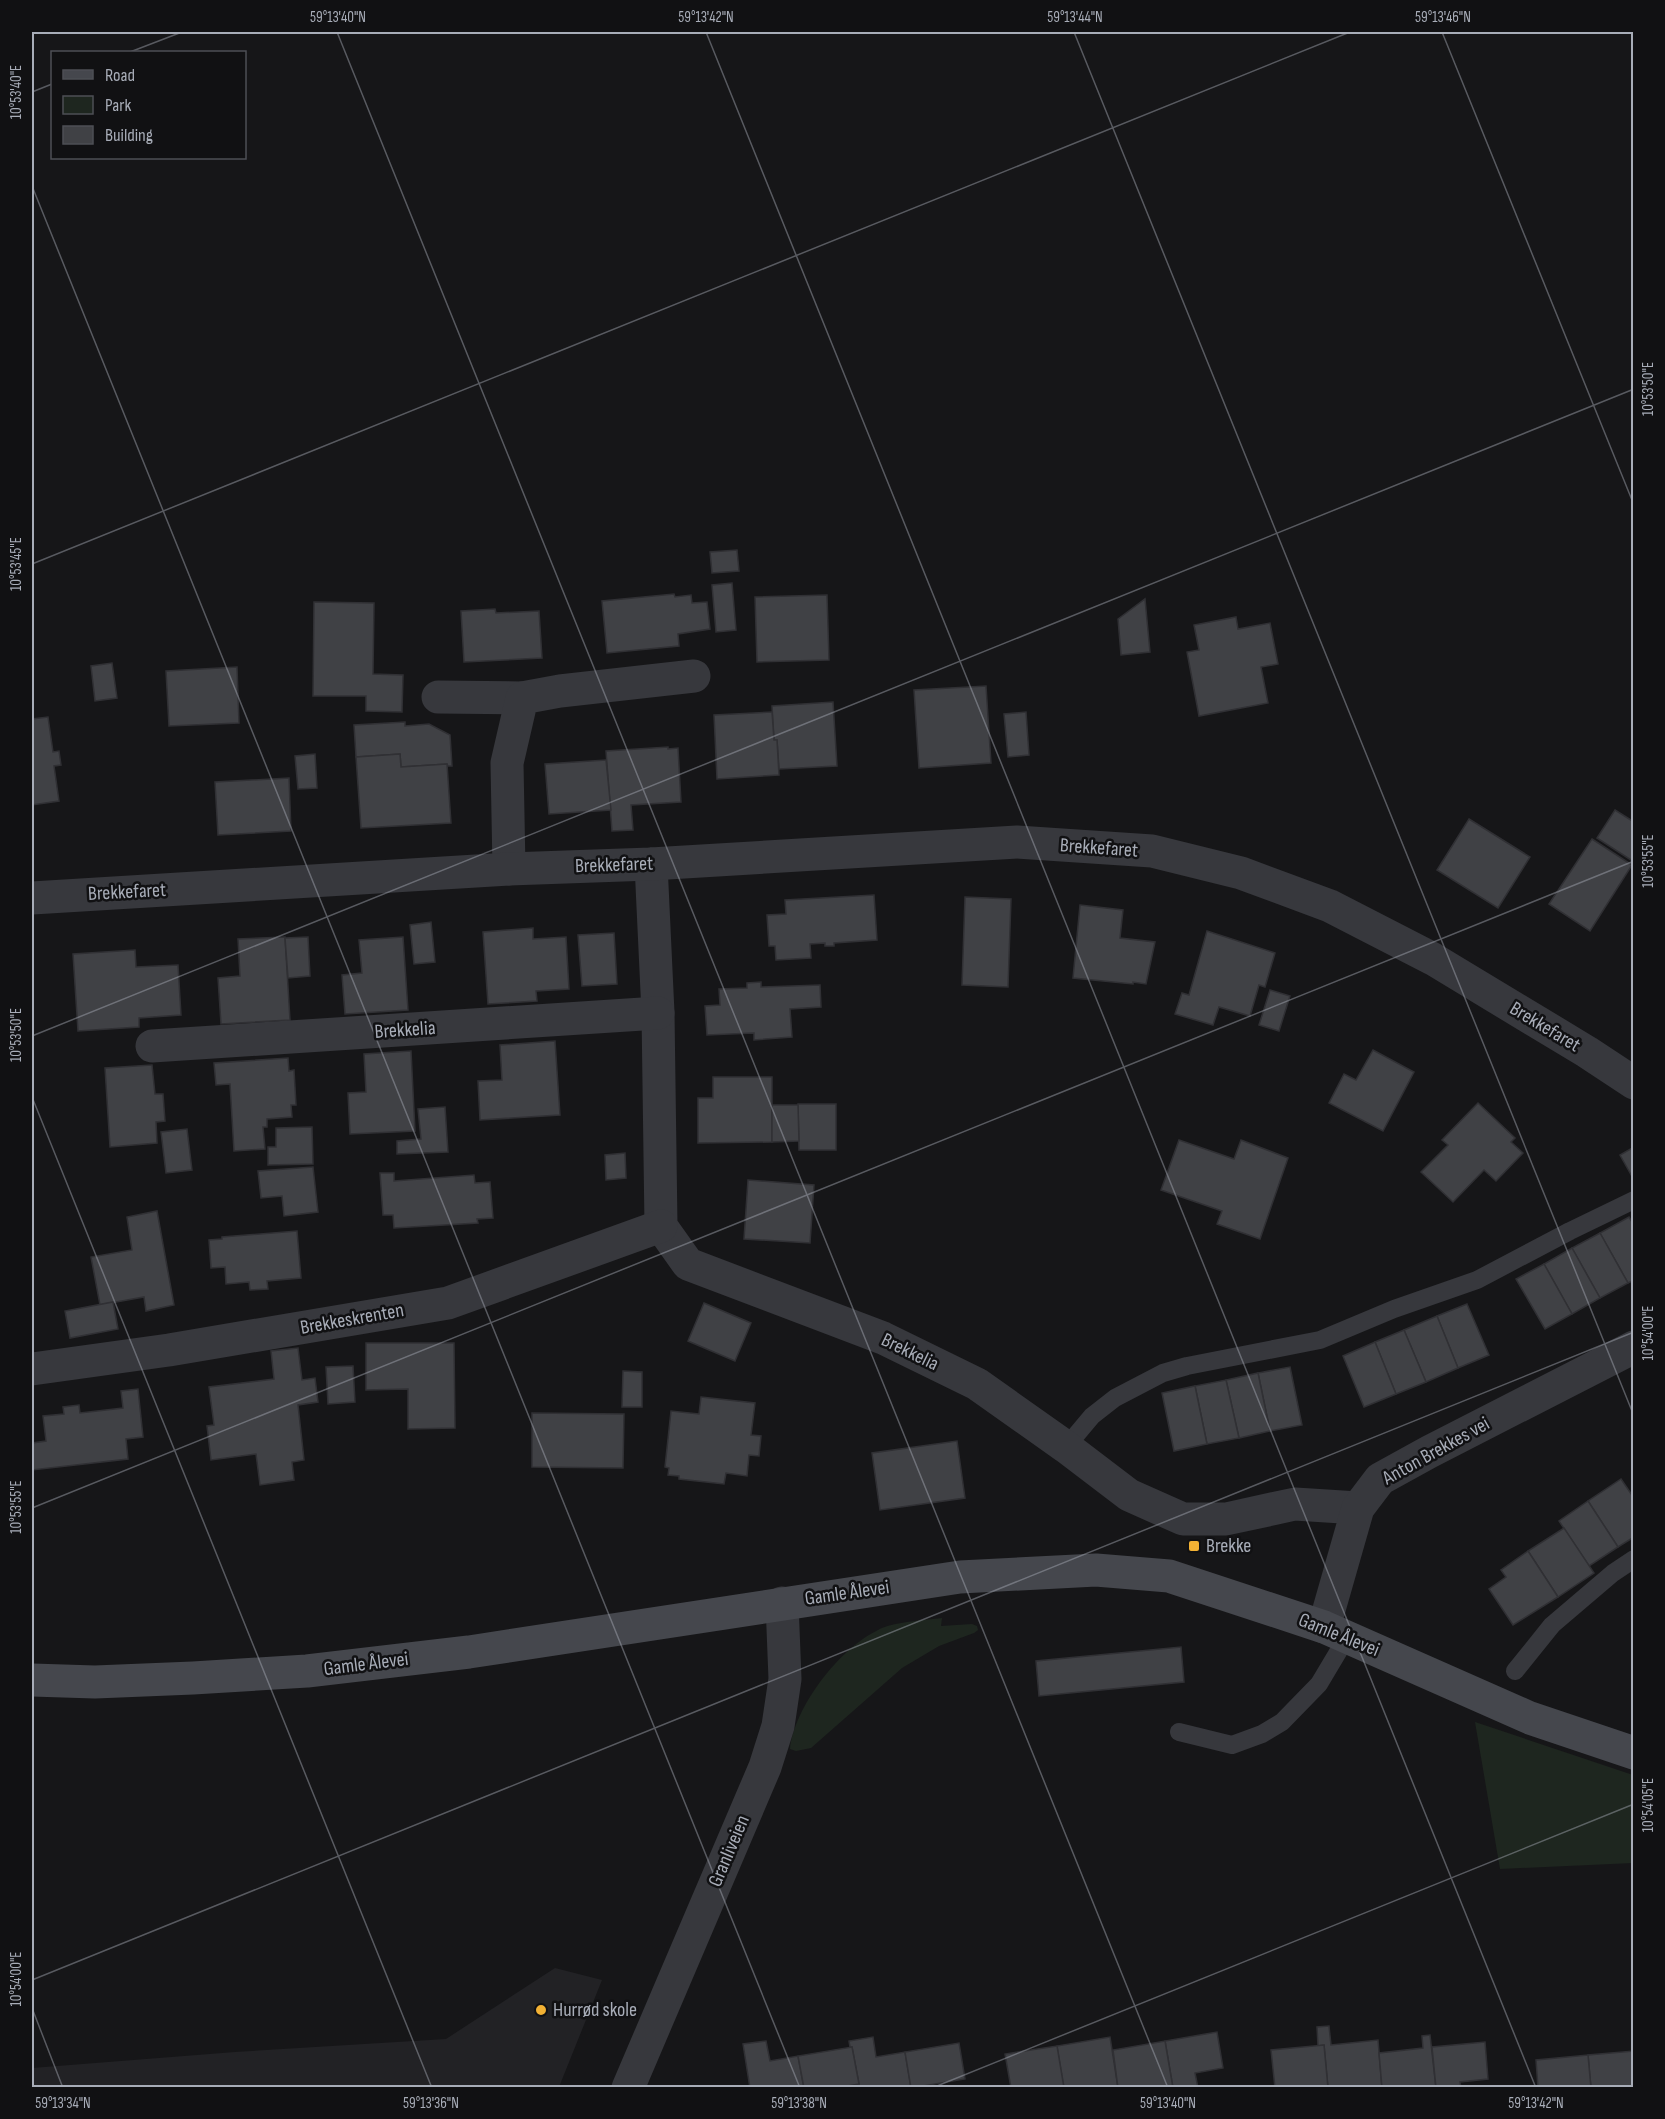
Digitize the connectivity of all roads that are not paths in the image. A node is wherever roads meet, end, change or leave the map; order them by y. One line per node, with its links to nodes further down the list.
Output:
1 (693, 676): 3 (street)
2 (438, 697): 3 (street)
3 (522, 698): 5 (street)
4 (651, 864): 5 (street, Brekkefaret); 7 (street); 9 (street, Brekkefaret)
5 (509, 869): 6 (street, Brekkefaret)
6 (32, 898)
7 (658, 1013): 8 (street, Brekkelia); 11 (street)
8 (152, 1046)
9 (1634, 1083)
10 (1634, 1200): 14 (lane)
11 (661, 1227): 13 (street, Brekkeskrenten); 14 (street, Brekkelia)
12 (1634, 1347): 15 (street, Anton Brekkes vei)
13 (32, 1369)
14 (1066, 1447): 15 (street, Brekkelia)
15 (1358, 1508): 18 (street, Anton Brekkes vei)
16 (1634, 1559): 19 (lane)
17 (782, 1603): 18 (main road, Gamle Ålevei); 20 (main road, Gamle Ålevei); 23 (street, Granliveien)
18 (1336, 1632): 21 (lane); 22 (main road, Gamle Ålevei)
19 (1515, 1671)
20 (32, 1680)
21 (1179, 1732)
22 (1634, 1753)
23 (628, 2088)

